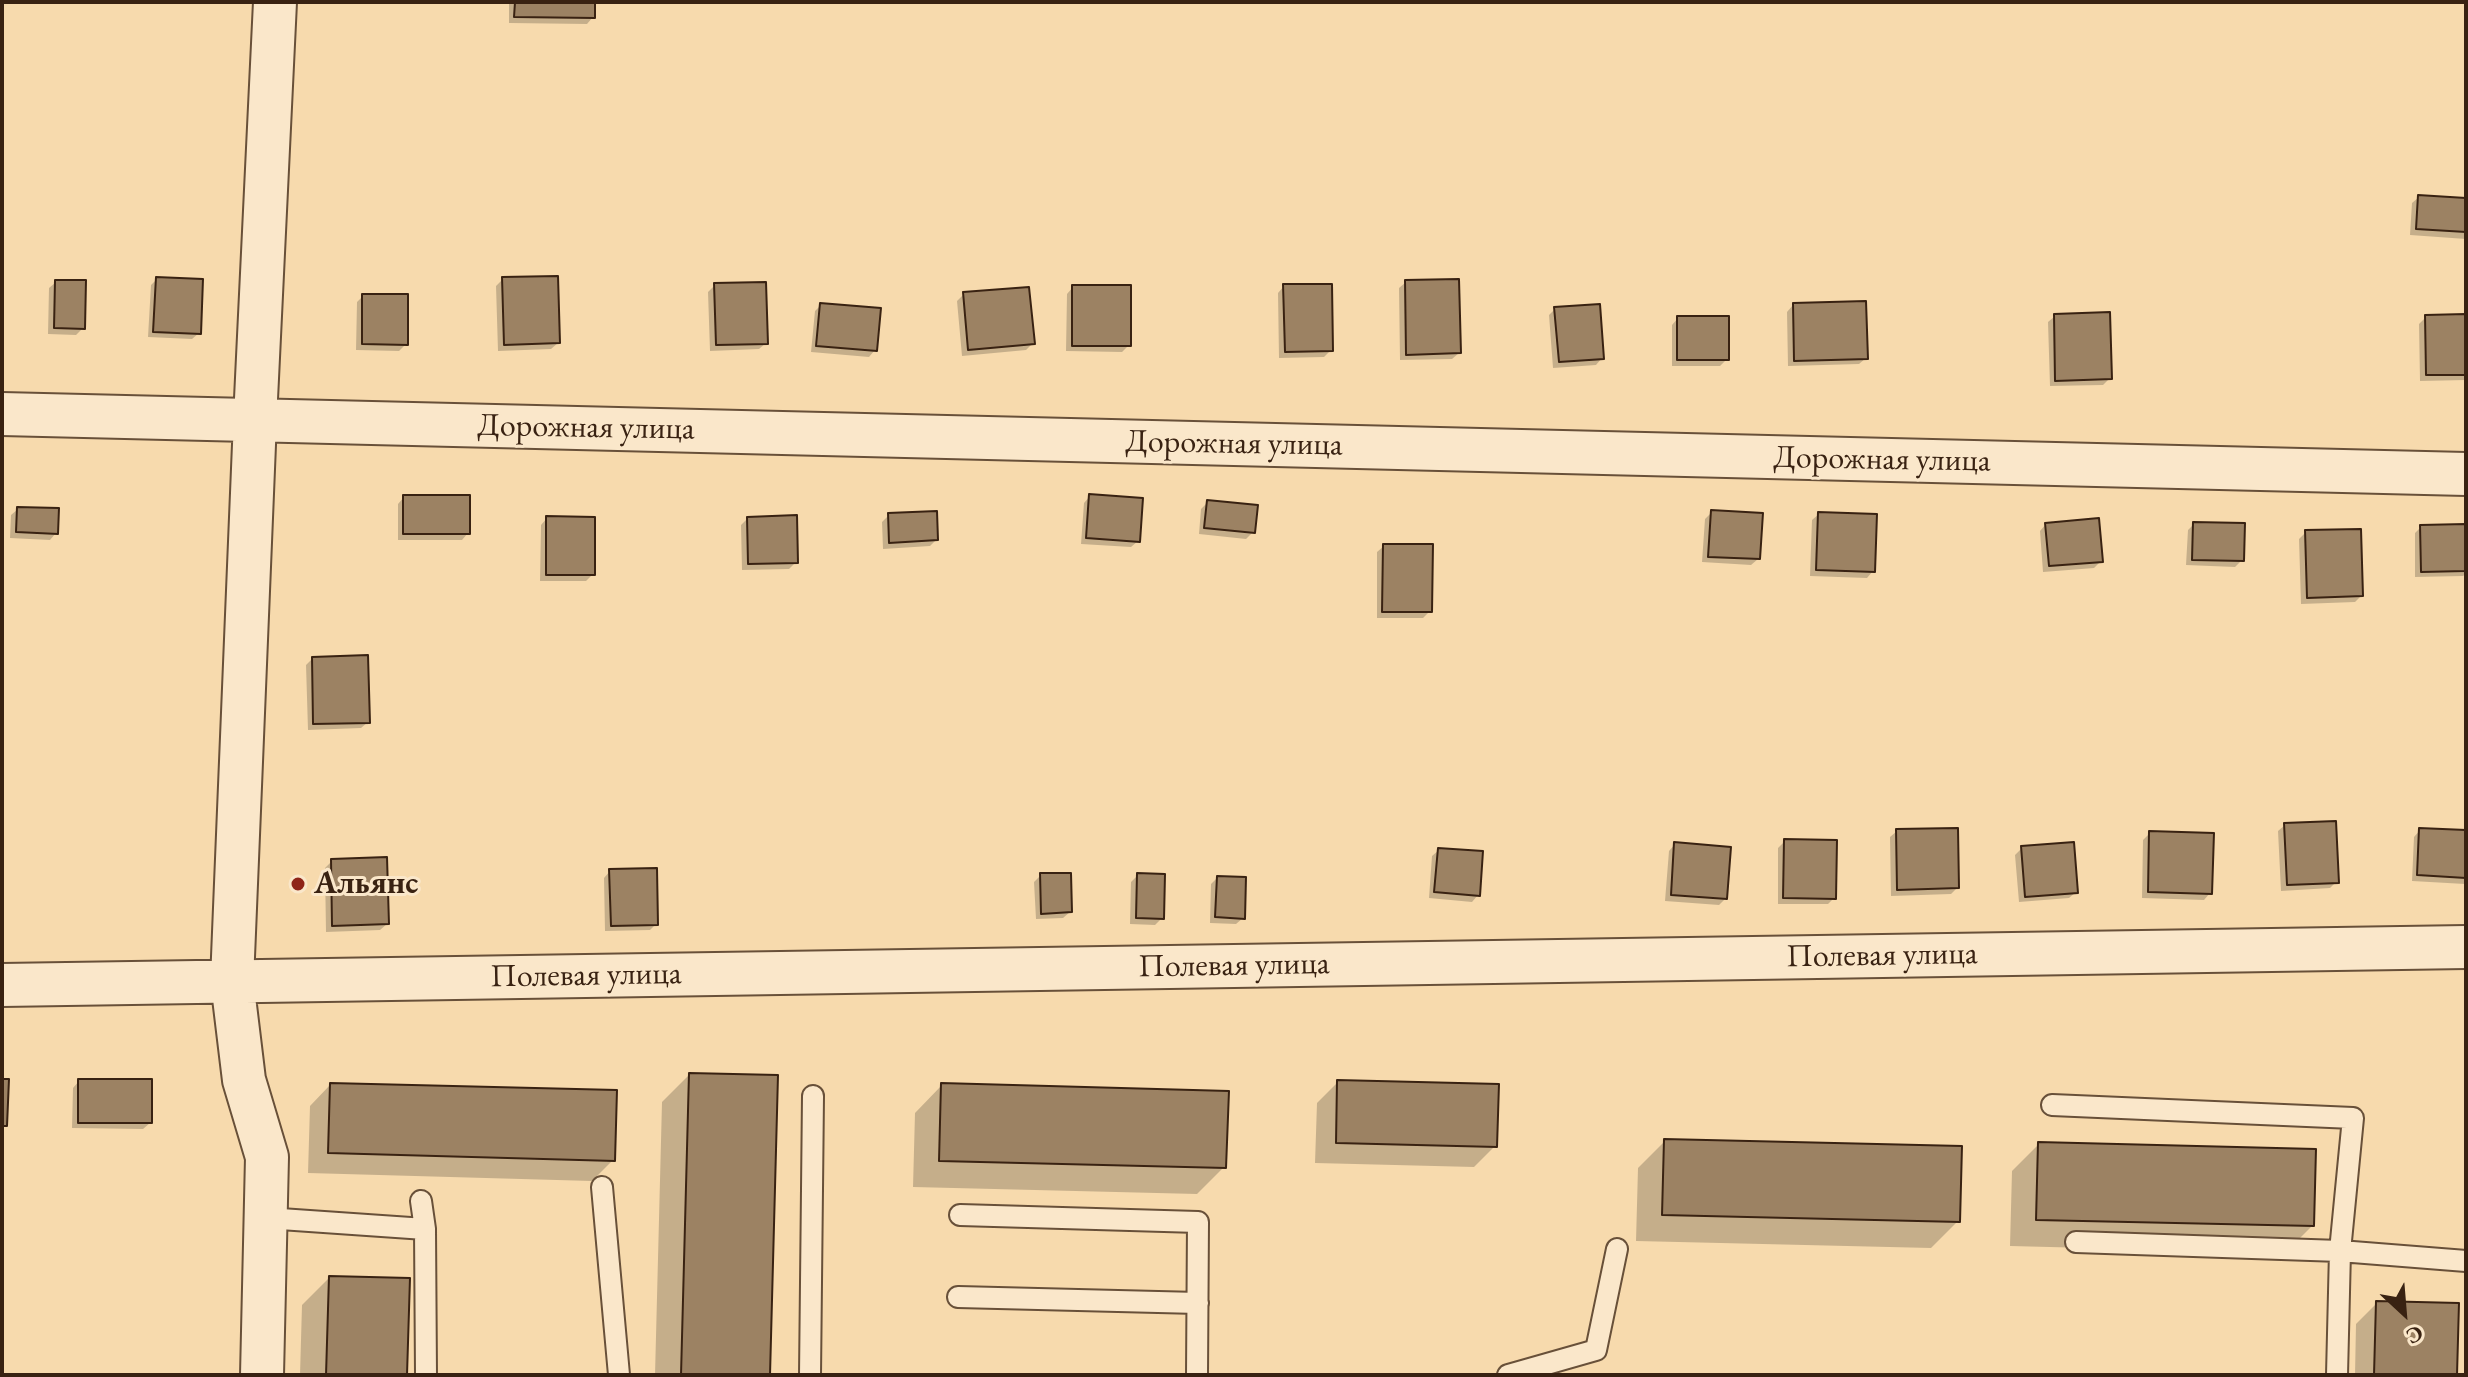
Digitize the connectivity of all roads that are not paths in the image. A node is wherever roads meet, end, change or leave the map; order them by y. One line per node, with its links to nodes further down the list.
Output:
1 (275, 2): 3 (street)
2 (2, 414): 3 (street, Дорожная улица)
3 (255, 420): 4 (street, Дорожная улица); 6 (street)
4 (2466, 474)
5 (2466, 947): 6 (street, Полевая улица)
6 (232, 981): 7 (street, Полевая улица); 13 (street)
7 (2, 985)
8 (813, 1096): 24 (lane)
9 (2052, 1105): 17 (lane)
10 (602, 1187): 23 (lane)
11 (421, 1201): 14 (lane)
12 (960, 1215): 20 (lane)
13 (266, 1218): 14 (lane); 21 (street)
14 (425, 1229): 22 (lane)
15 (2076, 1242): 17 (lane)
16 (1617, 1249): 26 (lane)
17 (2340, 1251): 18 (lane); 27 (lane)
18 (2466, 1261)
19 (958, 1297): 20 (lane)
20 (1198, 1303): 25 (lane)
21 (262, 1375)
22 (426, 1375)
23 (619, 1375)
24 (810, 1375)
25 (1197, 1375)
26 (1508, 1375)
27 (2337, 1375)

